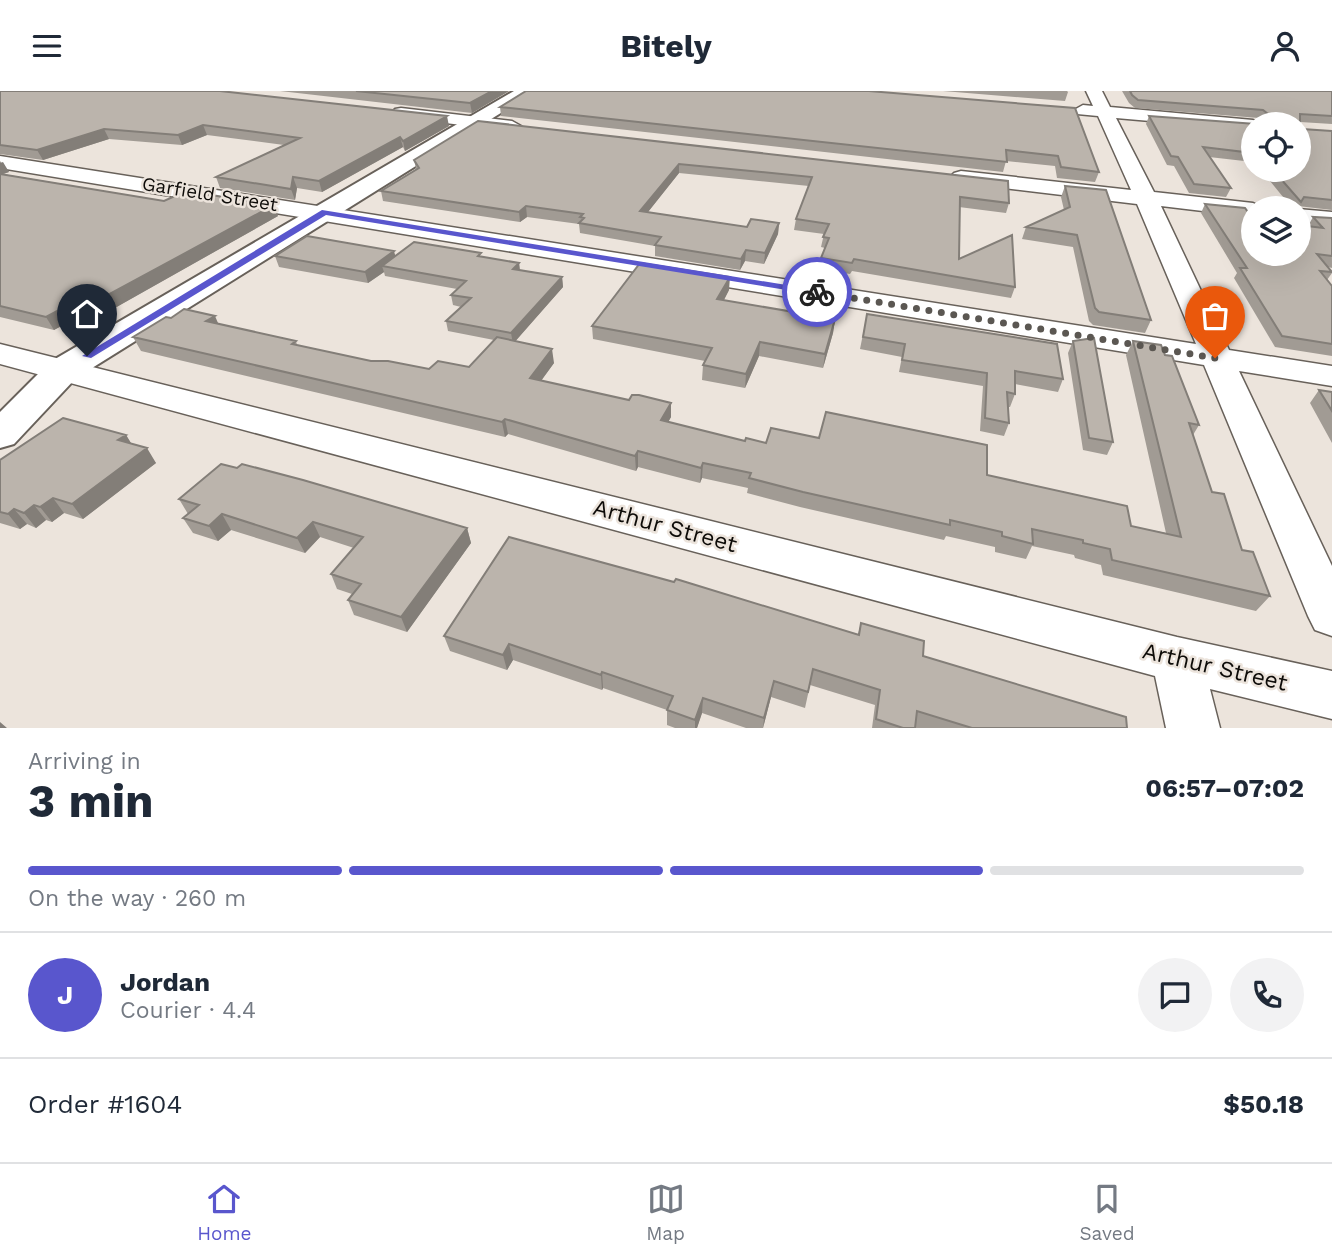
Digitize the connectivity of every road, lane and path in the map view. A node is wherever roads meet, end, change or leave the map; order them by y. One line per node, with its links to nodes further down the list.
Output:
1 (527, 91): 5 (street)
2 (1098, 101): 3 (street); 6 (street); 10 (street)
3 (1060, 108)
4 (385, 111): 5 (street)
5 (476, 121): 7 (street); 12 (street)
6 (1241, 123)
7 (531, 128)
8 (0, 162): 12 (street, Garfield Street)
9 (941, 175): 10 (street)
10 (1146, 198): 11 (street); 16 (street)
11 (1241, 210)
12 (324, 212): 16 (street, Garfield Street); 17 (street)
13 (1311, 217): 14 (street)
14 (1332, 219)
15 (0, 354): 17 (street, Arthur Street)
16 (1215, 358): 18 (street, Garfield Street); 20 (street)
17 (63, 370): 19 (street); 21 (street, Arthur Street)
18 (1332, 376)
19 (0, 435)
20 (1332, 616)
21 (1177, 659): 22 (street, Arthur Street); 23 (street)
22 (1332, 695)
23 (1193, 728)

